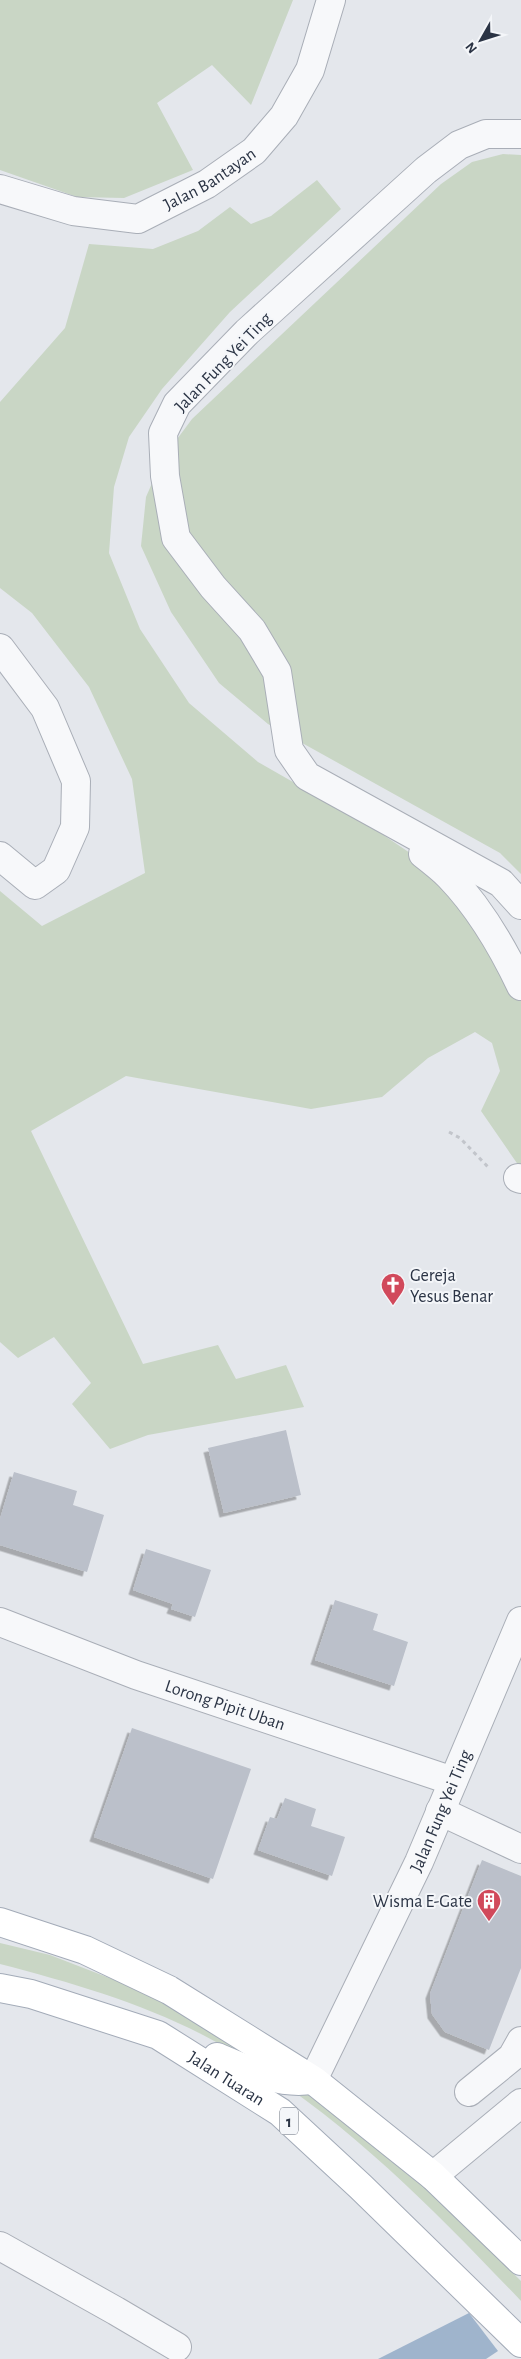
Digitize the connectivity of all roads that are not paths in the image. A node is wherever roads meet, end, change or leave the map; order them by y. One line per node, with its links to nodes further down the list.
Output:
1 (330, 0): 3 (street, Jalan Bantayan)
2 (521, 134): 5 (street, Jalan Fung Yei Ting)
3 (0, 189)
4 (0, 648): 6 (street)
5 (382, 818): 7 (street, Jalan Fung Yei Ting); 8 (street, Jalan Fung Yei Ting)
6 (0, 856)
7 (521, 905)
8 (520, 982)
9 (521, 1621): 11 (street, Jalan Fung Yei Ting)
10 (0, 1622): 11 (street, Lorong Pipit Uban)
11 (453, 1781): 12 (street, Jalan Fung Yei Ting)
12 (440, 1812): 13 (street); 18 (street, Jalan Fung Yei Ting)
13 (521, 1849)
14 (0, 1922): 18 (main road)
15 (0, 1988): 16 (main road, Jalan Tuaran / 1)
16 (158, 2035): 18 (main road); 24 (main road, Jalan Tuaran / 1)
17 (521, 2041): 19 (street)
18 (313, 2080): 21 (main road)
19 (469, 2092)
20 (521, 2103): 21 (street)
21 (433, 2176): 23 (main road)
22 (0, 2246): 25 (street)
23 (520, 2257)
24 (521, 2343)
25 (177, 2347)

